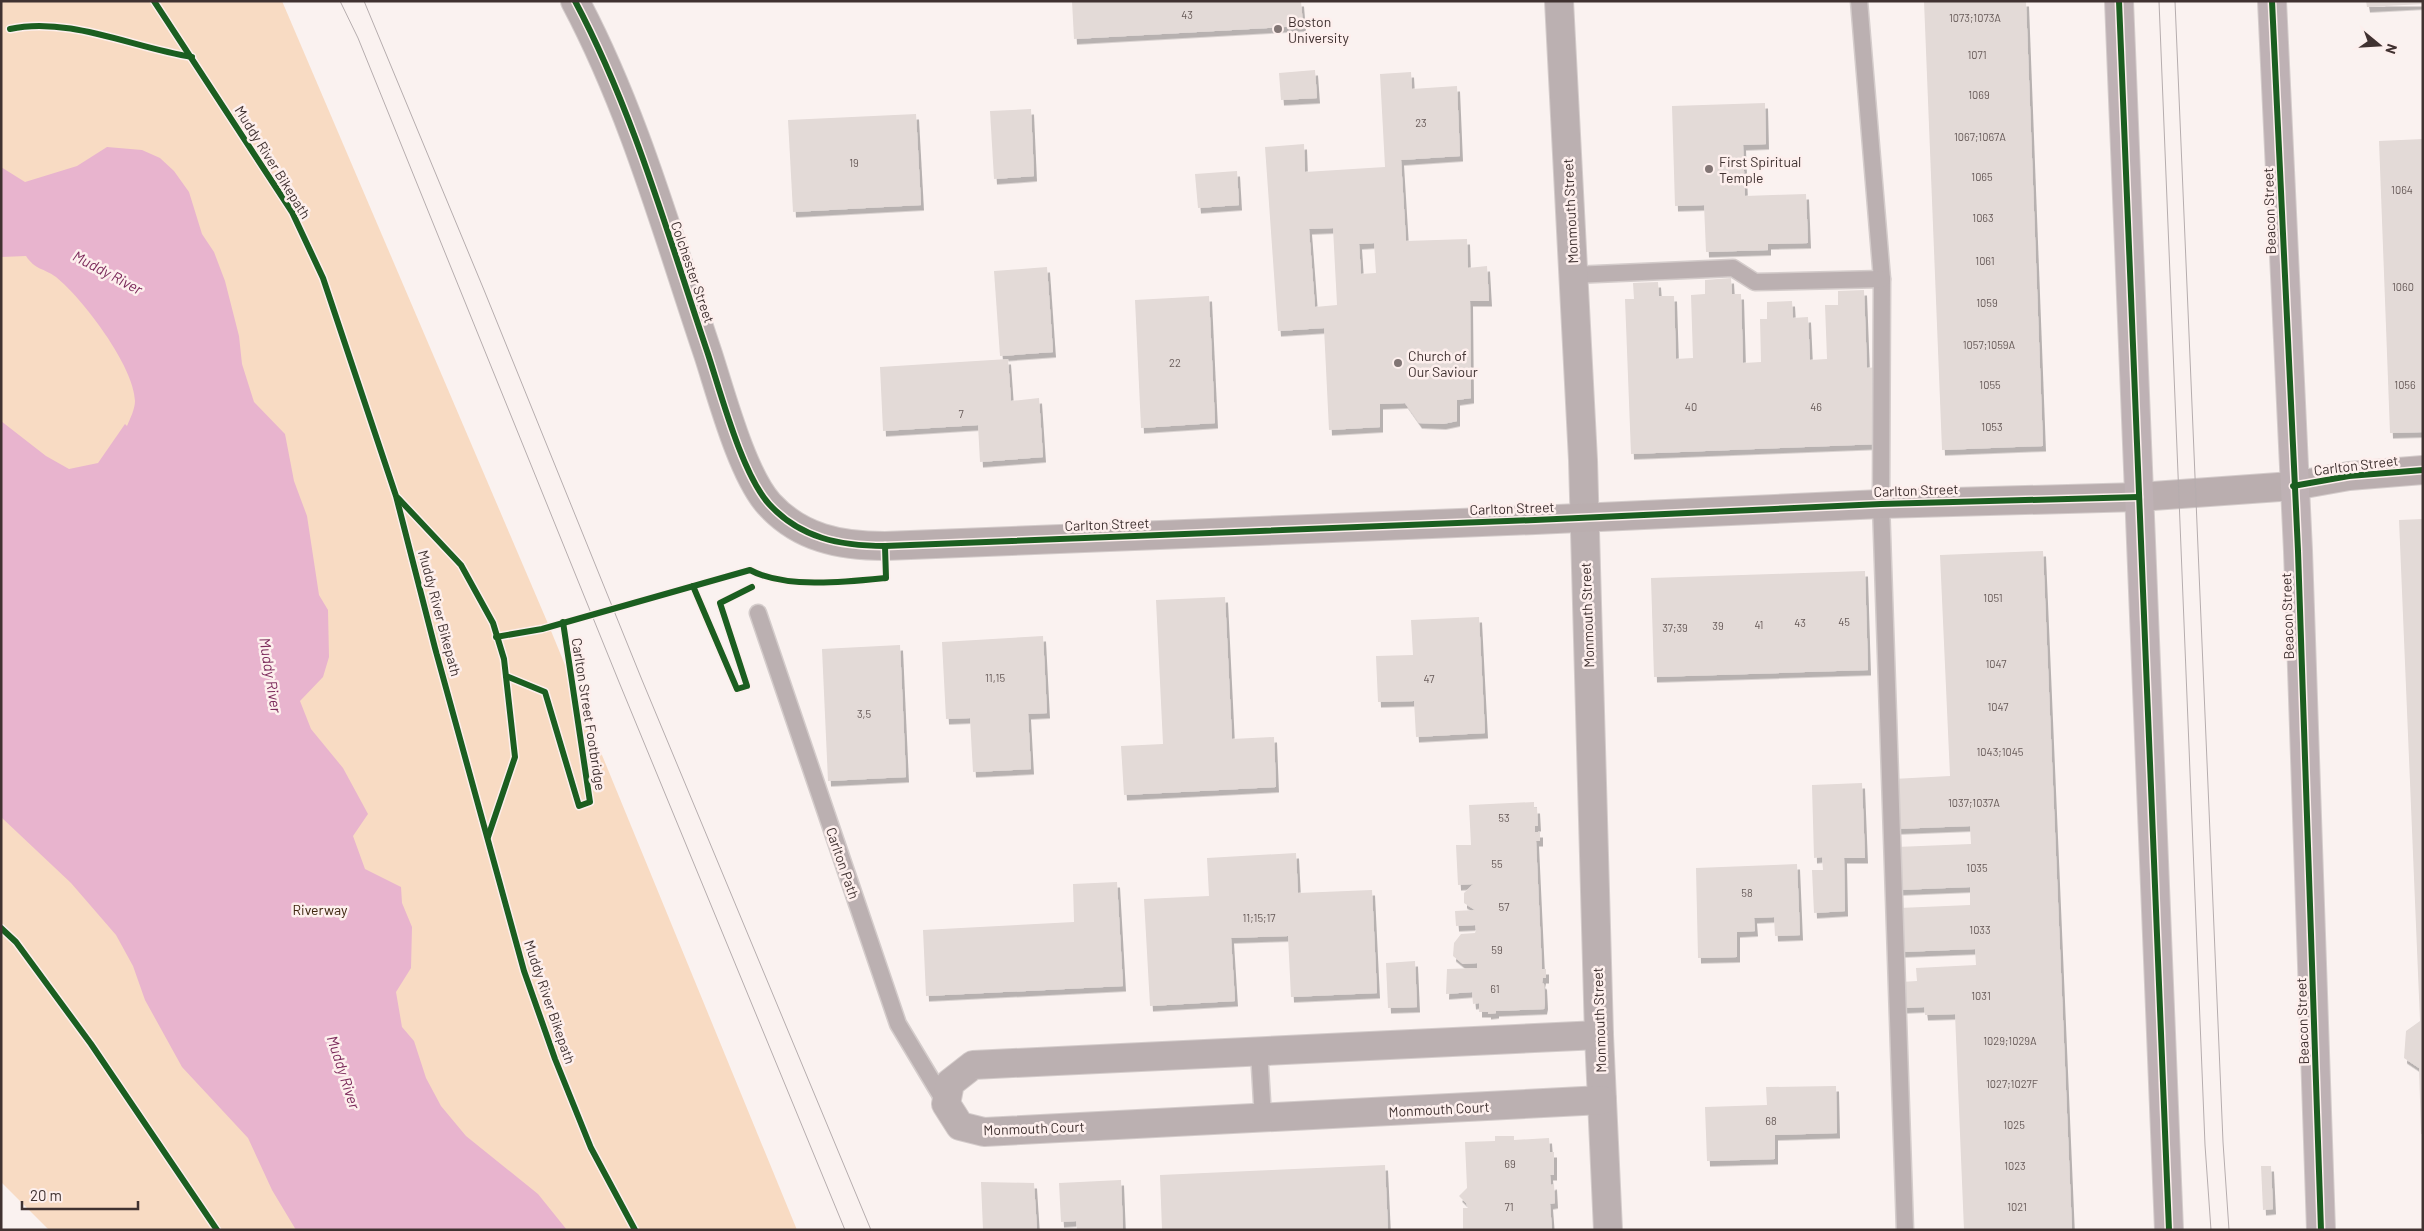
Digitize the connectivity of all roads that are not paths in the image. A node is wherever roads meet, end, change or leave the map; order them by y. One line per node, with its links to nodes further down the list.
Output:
1 (575, 1): 13 (main road, Colchester Street)
2 (1560, 1): 6 (street, Monmouth Street)
3 (1859, 1): 7 (lane)
4 (2119, 1): 10 (main road)
5 (2272, 1): 9 (main road, Beacon Street)
6 (1573, 275): 7 (lane); 12 (street, Monmouth Street)
7 (1882, 278): 11 (lane)
8 (2423, 470): 9 (main road, Carlton Street)
9 (2293, 486): 10 (main road, Carlton Street); 23 (main road, Beacon Street)
10 (2139, 497): 11 (main road, Carlton Street); 22 (main road)
11 (1881, 504): 12 (main road, Carlton Street); 21 (lane)
12 (1584, 518): 13 (main road, Carlton Street); 15 (street, Monmouth Street)
13 (807, 534)
14 (758, 613): 18 (lane, Carlton Path)
15 (1599, 1035): 16 (street); 17 (street, Monmouth Street)
16 (1259, 1051): 18 (street); 19 (lane)
17 (1602, 1100): 19 (street, Monmouth Court); 20 (street, Monmouth Street)
18 (946, 1104): 19 (street, Monmouth Court)
19 (1263, 1118)
20 (1608, 1230)
21 (1904, 1230)
22 (2169, 1230)
23 (2321, 1230)

